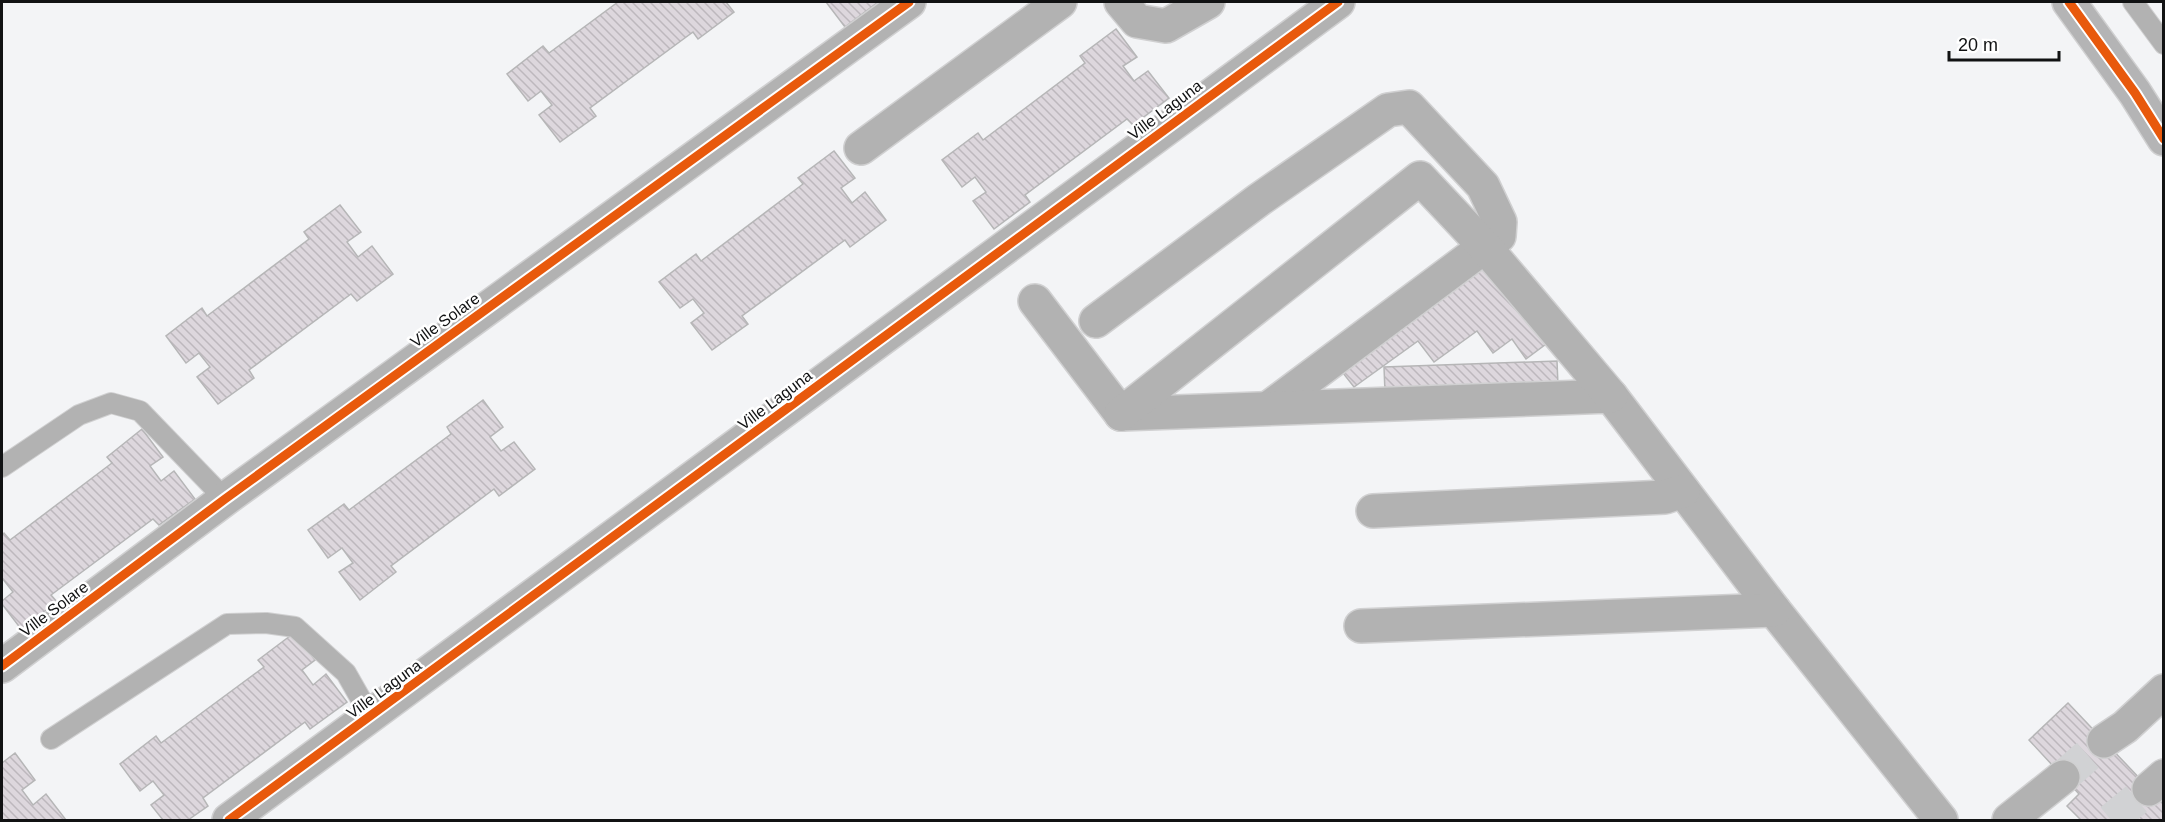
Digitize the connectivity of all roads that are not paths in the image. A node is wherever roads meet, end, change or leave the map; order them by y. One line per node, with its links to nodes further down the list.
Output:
1 (909, 2): 19 (street, Ville Solare)
2 (1060, 2): 10 (street)
3 (1121, 2): 4 (street)
4 (1208, 2)
5 (1338, 2): 25 (street, Ville Laguna)
6 (2069, 2): 9 (main road)
7 (2133, 2): 8 (lane)
8 (2163, 44)
9 (2163, 139)
10 (861, 148)
11 (1486, 248): 13 (street); 14 (street); 15 (street); 16 (street)
12 (1035, 301): 16 (street)
13 (1096, 321)
14 (1611, 396): 15 (street); 18 (street)
15 (1270, 407): 16 (street)
16 (1121, 414)
17 (2, 467): 19 (lane)
18 (1683, 491): 20 (street); 21 (street)
19 (225, 499): 23 (street, Ville Solare)
20 (1373, 511)
21 (1774, 610): 22 (street); 30 (street)
22 (1362, 626)
23 (2, 666)
24 (2158, 708): 27 (street)
25 (371, 717): 26 (lane); 29 (street, Ville Laguna)
26 (51, 740)
27 (2104, 741)
28 (2063, 777): 31 (street)
29 (229, 820)
30 (1941, 820)
31 (2009, 820)

